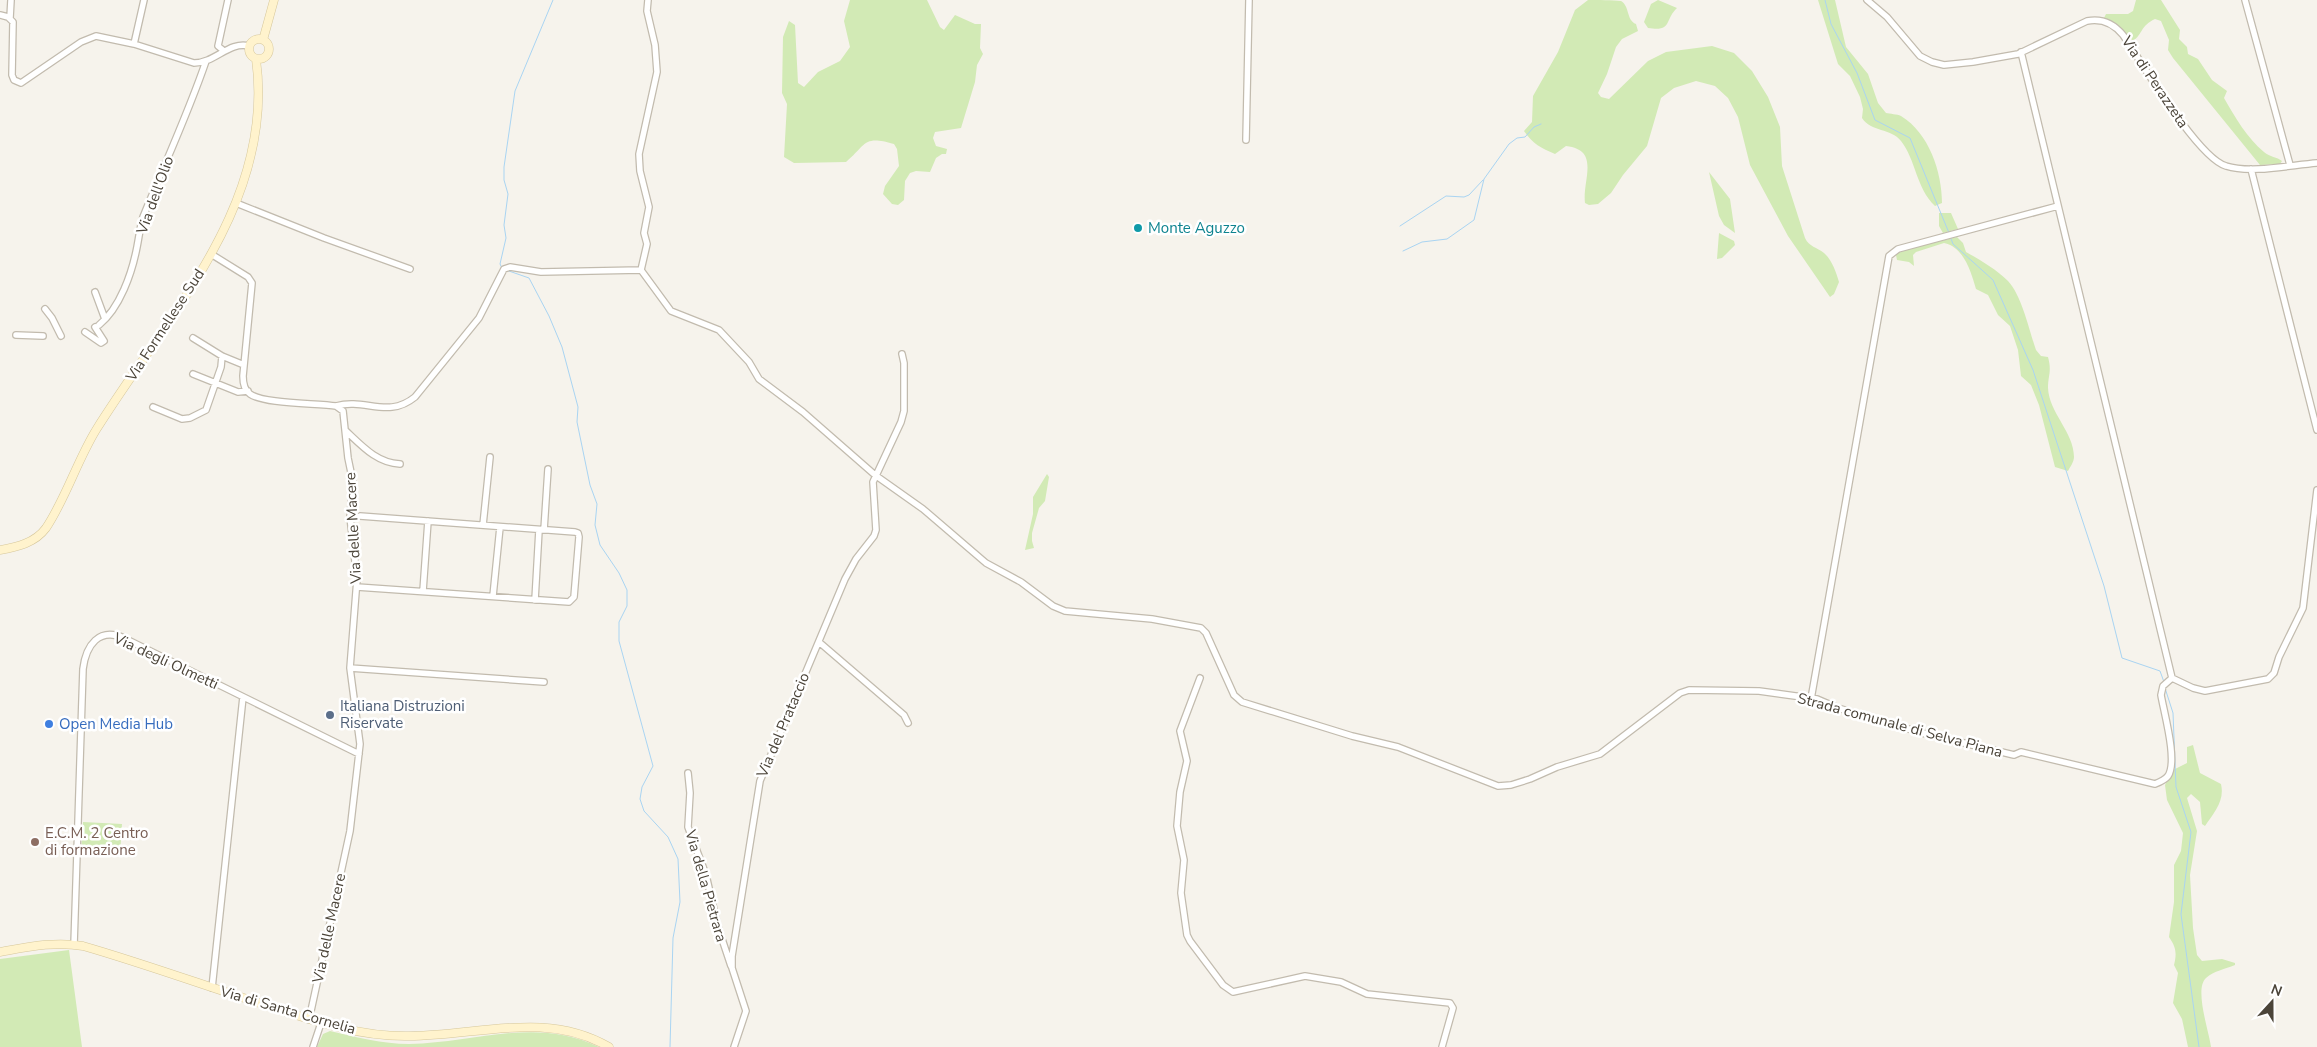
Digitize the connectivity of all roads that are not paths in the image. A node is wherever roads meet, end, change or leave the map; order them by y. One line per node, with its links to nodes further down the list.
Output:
1 (11, 0): 9 (street)
2 (144, 0): 11 (street)
3 (228, 0): 12 (street)
4 (274, 0): 10 (street)
5 (648, 0): 27 (street)
6 (1249, 0): 19 (street)
7 (1867, 0): 15 (street, Via di Perazzeta)
8 (2245, 0): 21 (street)
9 (5, 17): 11 (street)
10 (263, 40): 13 (street); 17 (street)
11 (134, 44): 18 (street)
12 (218, 46): 14 (street); 16 (street)
13 (249, 46): 14 (street); 17 (street, Via Formellese Sud)
14 (224, 51): 16 (street)
15 (2021, 52): 22 (street, Via di Perazzeta); 24 (street)
16 (214, 57): 18 (street)
17 (256, 59): 23 (street, Via Formellese Sud)
18 (206, 61): 30 (street, Via dell'Olio)
19 (1246, 140)
20 (2317, 163): 21 (street, Via di Perazzeta)
21 (2290, 165): 22 (street, Via di Perazzeta)
22 (2251, 169): 44 (street)
23 (236, 203): 25 (street, Via Formellese Sud); 26 (street)
24 (2058, 206): 64 (street); 67 (street)
25 (211, 254): 38 (street); 56 (street, Via Formellese Sud)
26 (410, 269)
27 (641, 270): 42 (street); 49 (street)
28 (95, 292): 30 (street)
29 (44, 309): 34 (street)
30 (105, 319): 31 (street, Via dell'Olio)
31 (85, 332)
32 (16, 335): 33 (street)
33 (43, 336)
34 (61, 336)
35 (194, 338): 37 (street)
36 (902, 354): 49 (street)
37 (222, 356): 38 (street); 40 (street)
38 (244, 365): 41 (street)
39 (193, 374): 40 (street)
40 (215, 384): 41 (street); 43 (street)
41 (248, 391): 42 (street)
42 (336, 406): 45 (street, Via delle Macere)
43 (153, 408)
44 (2317, 430)
45 (346, 431): 47 (street); 57 (street, Via delle Macere)
46 (490, 456): 53 (street)
47 (400, 464)
48 (548, 470): 55 (street)
49 (875, 475): 61 (street, Via del Prataccio); 67 (street, Strada comunale di Selva Piana)
50 (2317, 490): 64 (street)
51 (360, 516): 52 (street)
52 (428, 521): 53 (street); 58 (street)
53 (483, 525): 54 (street)
54 (500, 526): 55 (street); 59 (street)
55 (541, 530): 60 (street); 60 (street)
56 (0, 550)
57 (357, 587): 58 (street); 62 (street, Via delle Macere)
58 (423, 591): 59 (street)
59 (493, 596): 60 (street)
60 (535, 600)
61 (819, 642): 68 (street); 73 (street, Via del Prataccio)
62 (350, 668): 65 (street); 69 (street, Via delle Macere)
63 (1200, 678): 80 (street)
64 (2172, 678): 67 (street, Strada comunale di Selva Piana)
65 (544, 682)
66 (243, 697): 69 (street, Via degli Olmetti); 71 (street, Via degli Olmetti); 74 (street)
67 (1812, 699)
68 (908, 723)
69 (359, 754): 75 (street, Via delle Macere)
70 (688, 773): 73 (street, Via della Pietrara)
71 (74, 944): 72 (street, Via di Santa Cornelia); 74 (street, Via di Santa Cornelia)
72 (0, 952)
73 (732, 968): 79 (street, Via del Prataccio)
74 (212, 988): 75 (street, Via di Santa Cornelia)
75 (309, 1020): 76 (street, Via di Santa Cornelia)
76 (321, 1023): 77 (street); 78 (street, Via di Santa Cornelia)
77 (313, 1047)
78 (610, 1047)
79 (734, 1047)
80 (1442, 1047)

